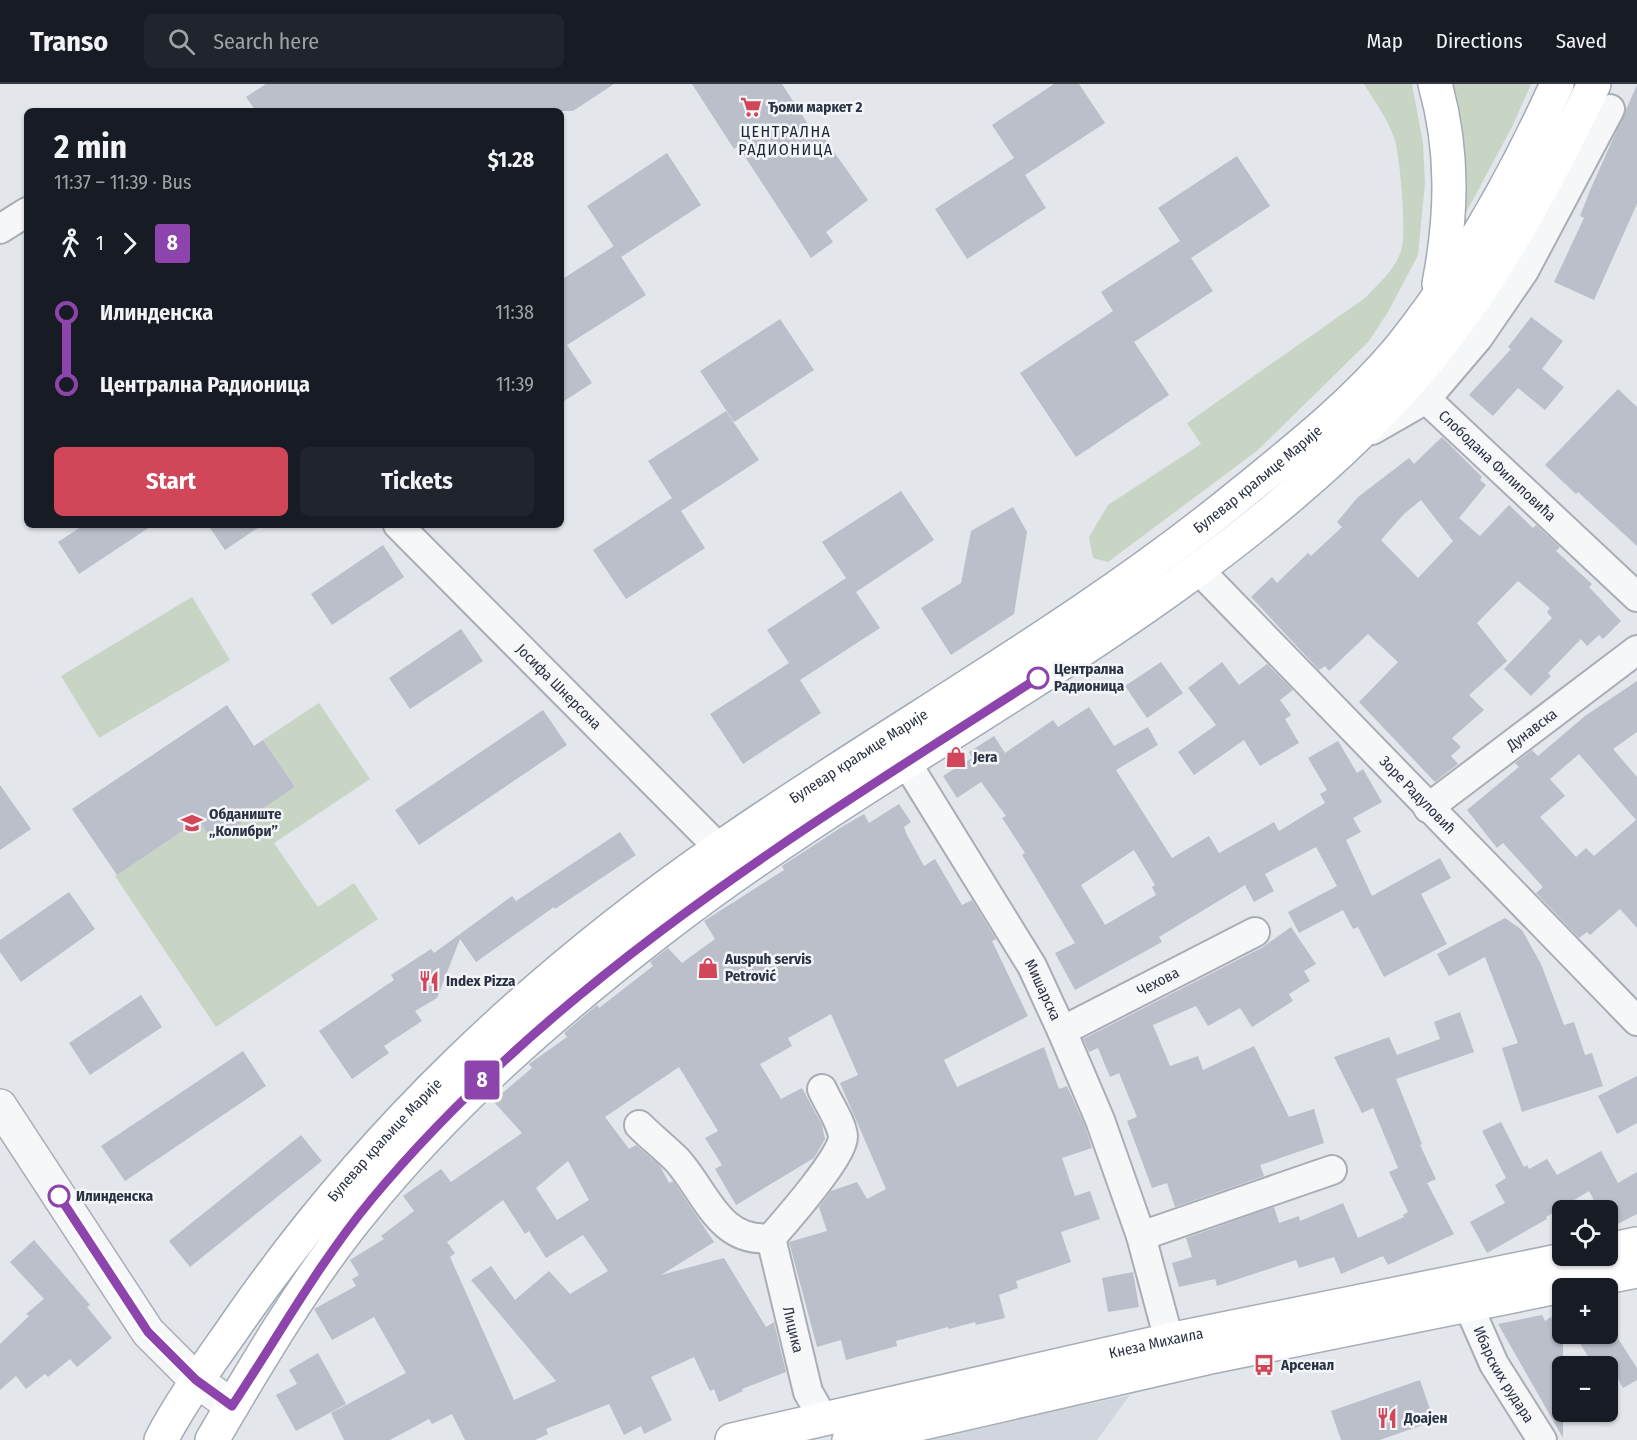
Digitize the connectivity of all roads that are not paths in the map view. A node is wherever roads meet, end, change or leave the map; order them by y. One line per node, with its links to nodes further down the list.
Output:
1 (1435, 84): 6 (main road)
2 (1557, 84): 6 (main road, Булевар краљице Марије)
3 (1602, 97): 7 (street); 8 (main road, Булевар краљице Марије)
4 (24, 214): 5 (street)
5 (0, 229)
6 (1437, 299): 15 (main road, Булевар краљице Марије)
7 (1426, 399): 8 (street, Слободана Филиповића); 11 (street, Слободана Филиповића)
8 (1347, 445): 10 (main road, Булевар краљице Марије)
9 (401, 528): 15 (street, Јосифа Шнерсона)
10 (1198, 569): 13 (main road, Булевар краљице Марије); 14 (street, Зоре Радуловић)
11 (1637, 597)
12 (1637, 650): 14 (street, Дунавска)
13 (906, 762): 18 (street, Мишарска); 32 (main road, Булевар краљице Марије)
14 (1428, 808): 17 (street, Зоре Радуловић)
15 (720, 849): 31 (main road, Булевар краљице Марије)
16 (1255, 932): 18 (street, Чехова)
17 (1633, 1010)
18 (1062, 1031): 23 (street, Мишарска)
19 (822, 1089): 24 (street)
20 (0, 1106): 31 (street)
21 (639, 1125): 24 (street)
22 (1332, 1170): 23 (street)
23 (1141, 1236): 30 (street, Мишарска)
24 (771, 1239): 33 (street, Лицика)
25 (1637, 1244): 26 (main road)
26 (1618, 1248)
27 (1552, 1262): 30 (main road, Кнеза Михаила)
28 (1637, 1271): 29 (main road, Кнеза Михаила)
29 (1469, 1307): 37 (main road, Кнеза Михаила); 38 (street, Ибарских рудара)
30 (1169, 1340): 33 (main road, Кнеза Михаила)
31 (196, 1380): 32 (street); 34 (main road, Булевар краљице Марије)
32 (232, 1406): 35 (main road, Булевар краљице Марије)
33 (823, 1418): 36 (main road, Кнеза Михаила)
34 (161, 1440)
35 (212, 1440)
36 (732, 1440)
37 (849, 1440)
38 (1542, 1440)

